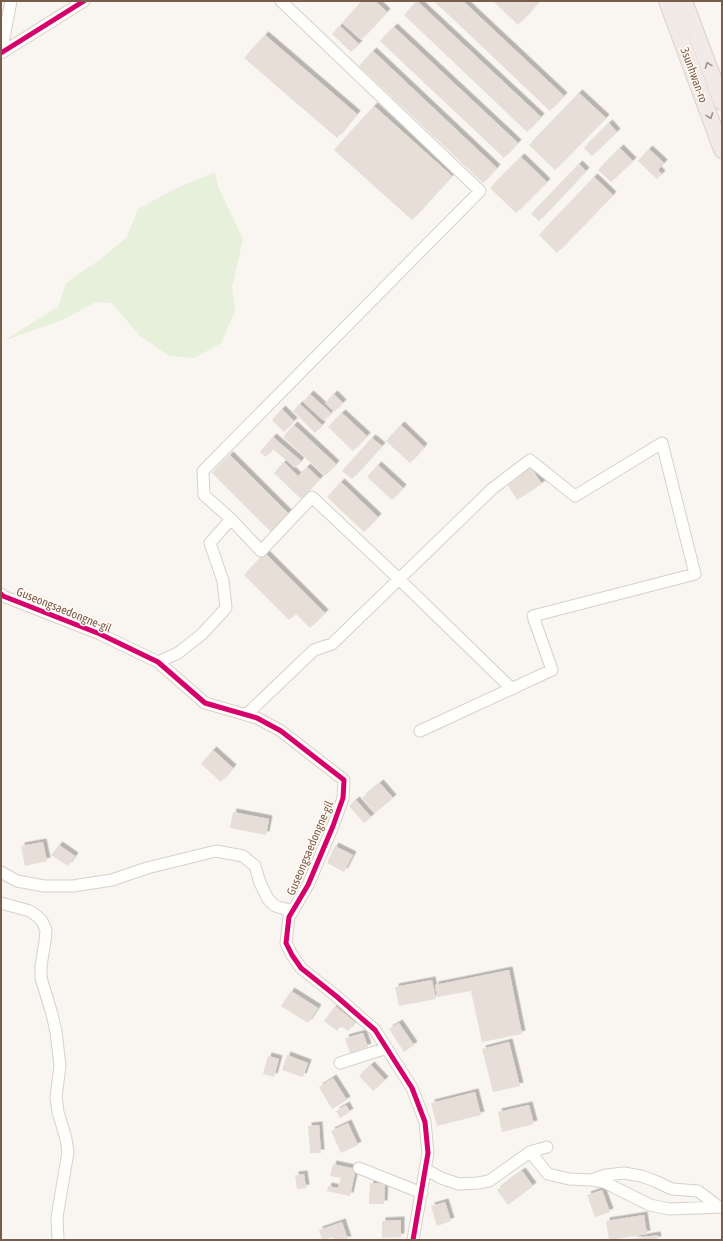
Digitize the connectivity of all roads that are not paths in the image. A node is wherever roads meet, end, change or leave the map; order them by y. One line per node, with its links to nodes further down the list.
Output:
1 (11, 1): 6 (street)
2 (84, 1): 6 (street)
3 (281, 1): 9 (street)
4 (667, 1): 8 (highway, 3sunhwan-ro, one-way to 8)
5 (684, 1): 7 (highway, 3sunhwan-ro, one-way to 5)
6 (1, 53)
7 (722, 102)
8 (722, 150)
9 (231, 519): 10 (street); 12 (street)
10 (399, 579): 13 (street); 13 (street); 14 (street)
11 (1, 594): 12 (street, Guseongsaedongne-gil)
12 (158, 662): 14 (street, Guseongsaedongne-gil)
13 (512, 689): 15 (street)
14 (246, 715): 18 (street, Guseongsaedongne-gil)
15 (420, 731)
16 (1, 872): 18 (street)
17 (1, 903): 28 (street)
18 (293, 911): 19 (street, Guseongsaedongne-gil)
19 (387, 1048): 20 (street); 24 (street, Guseongsaedongne-gil)
20 (340, 1063)
21 (547, 1146): 22 (street)
22 (530, 1152): 24 (street); 25 (street)
23 (360, 1168): 26 (street)
24 (425, 1169): 26 (street, Guseongsaedongne-gil)
25 (591, 1180): 27 (street); 27 (street)
26 (422, 1193): 29 (street, Guseongsaedongne-gil)
27 (720, 1207)
28 (58, 1240)
29 (413, 1240)

